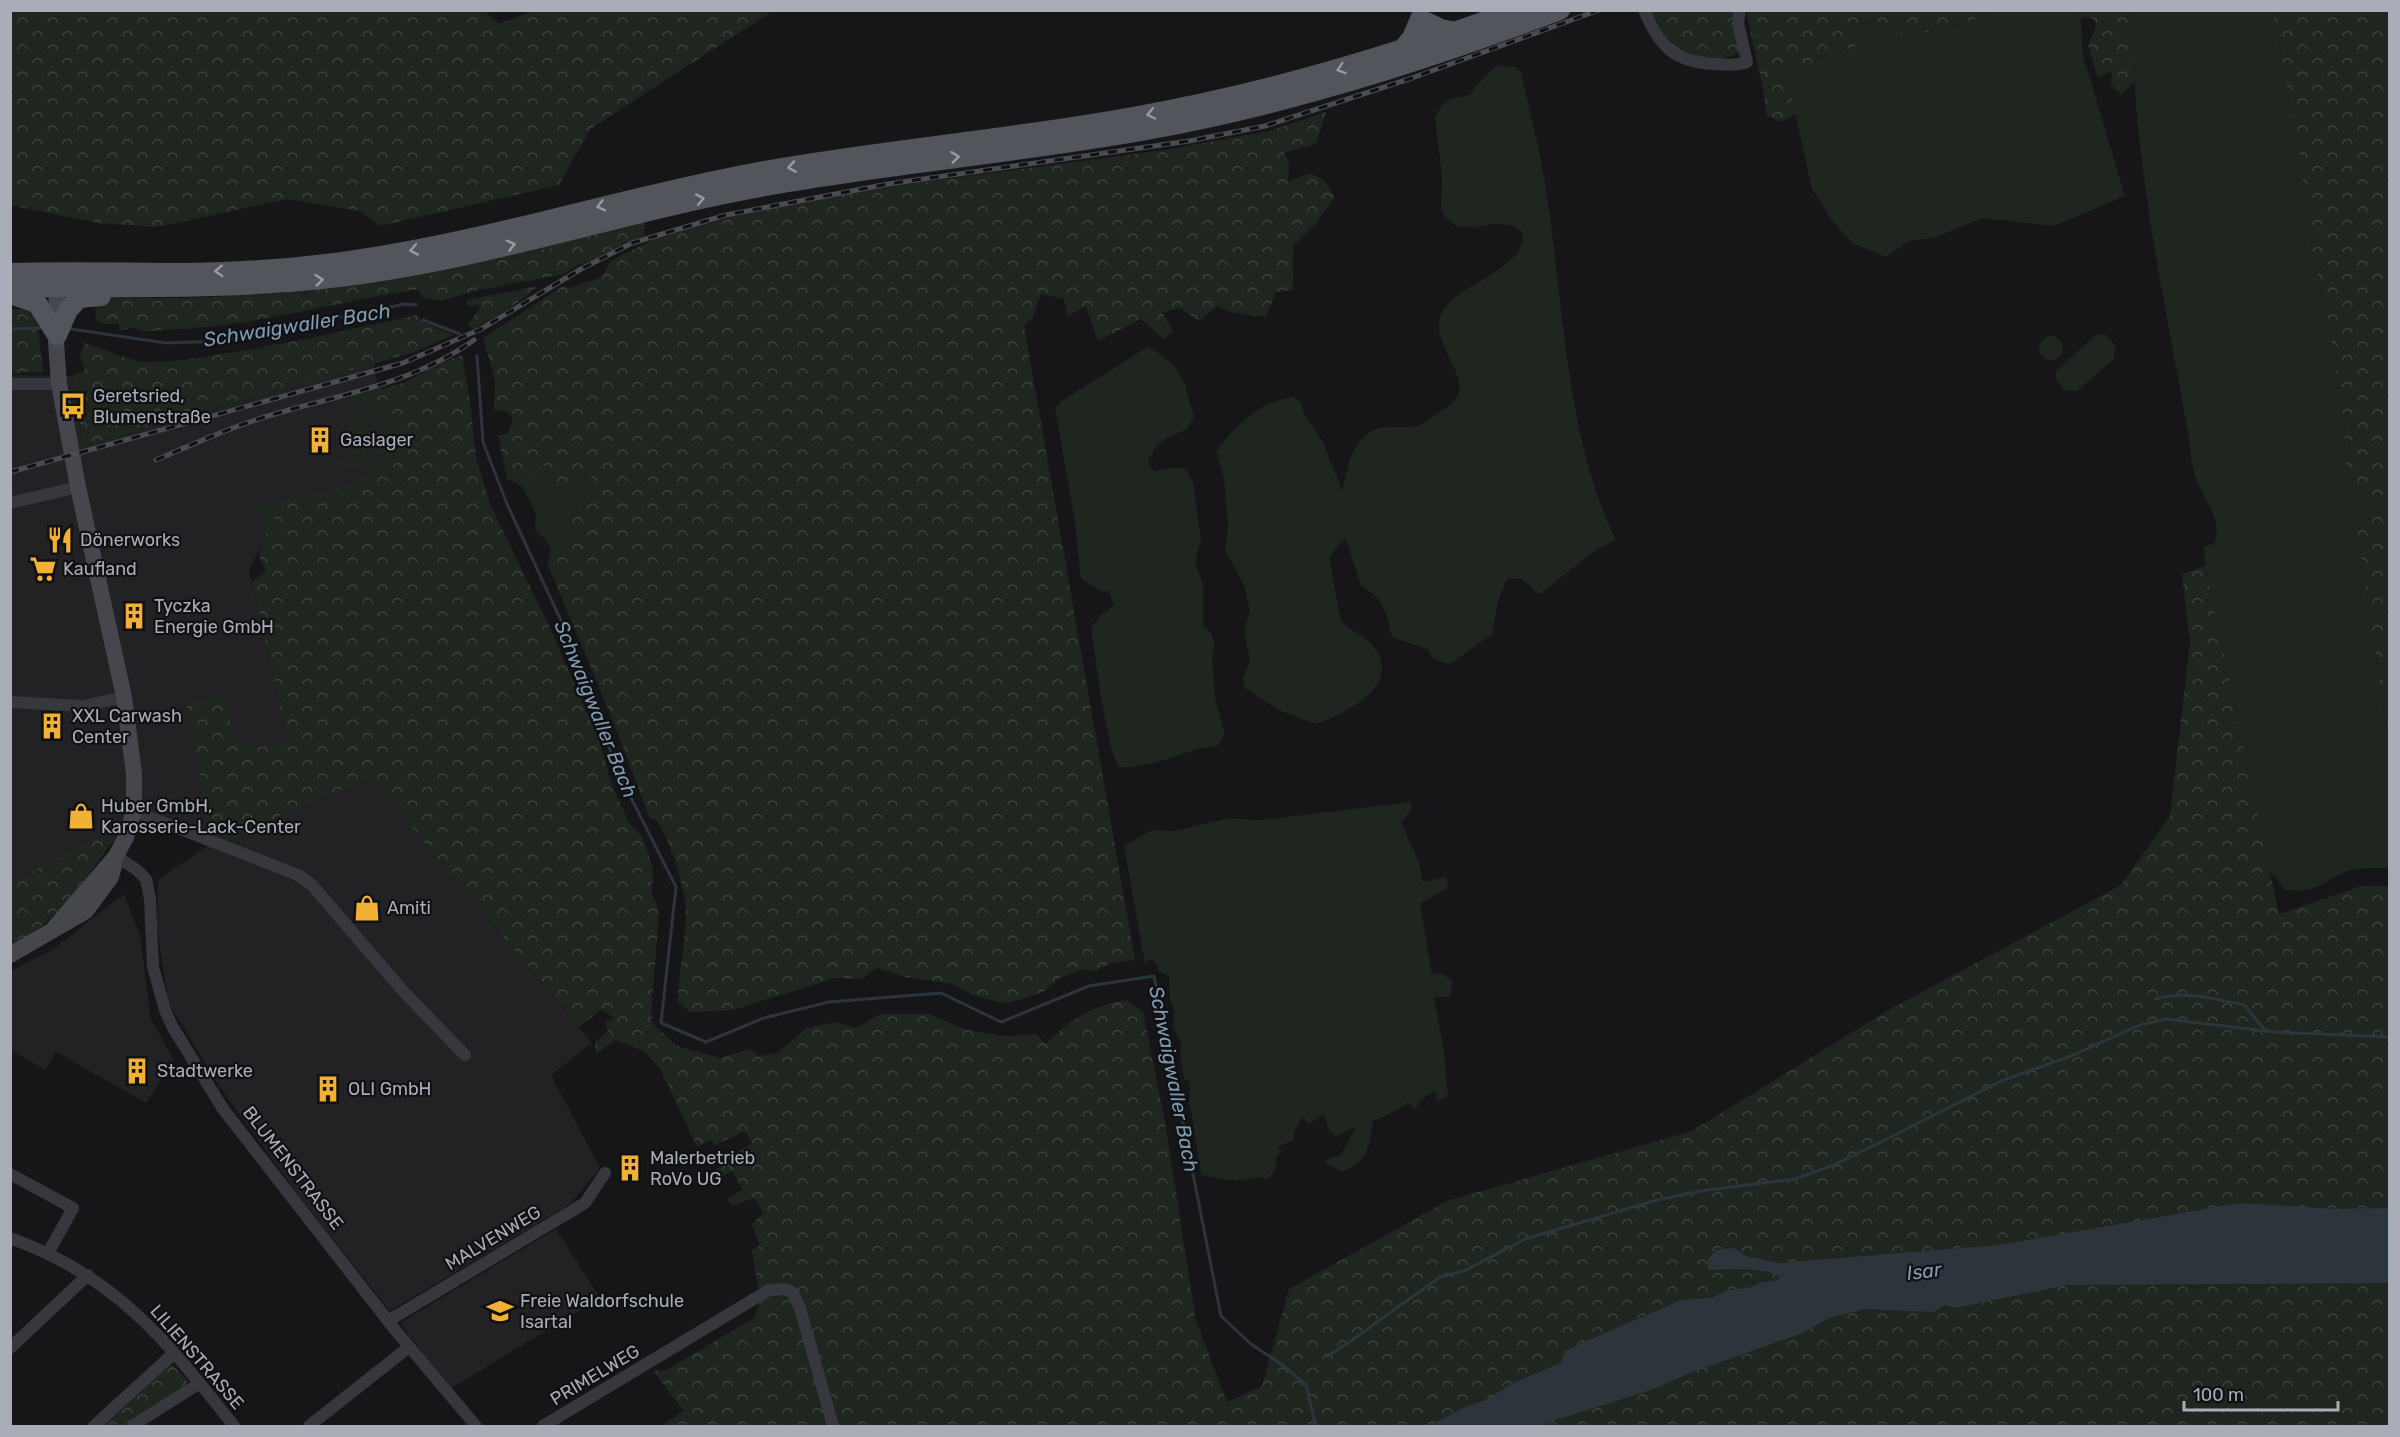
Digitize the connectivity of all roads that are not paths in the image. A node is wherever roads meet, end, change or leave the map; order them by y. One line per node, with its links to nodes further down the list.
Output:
1 (1516, 10): 6 (main road)
2 (1560, 10): 11 (main road, one-way to 2)
3 (1644, 10): 4 (street)
4 (1740, 10)
5 (1421, 15): 6 (main road); 7 (main road)
6 (1457, 32): 7 (main road)
7 (1401, 51): 9 (main road, one-way to 9)
8 (10, 273): 9 (main road)
9 (57, 279): 10 (main road); 11 (main road); 13 (street)
10 (10, 287)
11 (142, 287): 13 (main road)
12 (10, 294): 13 (main road)
13 (57, 335): 15 (street)
14 (10, 384): 15 (street)
15 (59, 384): 16 (street)
16 (78, 487): 17 (street); 18 (street)
17 (10, 503)
18 (124, 697): 19 (street); 20 (street)
19 (10, 702)
20 (134, 811): 21 (street); 23 (street)
21 (116, 856): 22 (street); 29 (street, BLUMENSTRASSE)
22 (10, 955)
23 (465, 1055)
24 (605, 1173): 29 (street, MALVENWEG)
25 (10, 1174): 27 (street)
26 (10, 1238): 27 (street, LILIENSTRASSE)
27 (48, 1253): 28 (street, LILIENSTRASSE)
28 (88, 1275): 31 (street); 32 (street, LILIENSTRASSE)
29 (388, 1321): 30 (street, BLUMENSTRASSE)
30 (409, 1347): 37 (street); 38 (street, BLUMENSTRASSE)
31 (10, 1348)
32 (174, 1353): 33 (street, LILIENSTRASSE); 34 (street)
33 (200, 1383): 35 (street); 36 (street, LILIENSTRASSE)
34 (94, 1426)
35 (132, 1426)
36 (234, 1426)
37 (309, 1426)
38 (476, 1426)
39 (543, 1426): 40 (street, PRIMELWEG)
40 (833, 1426)

